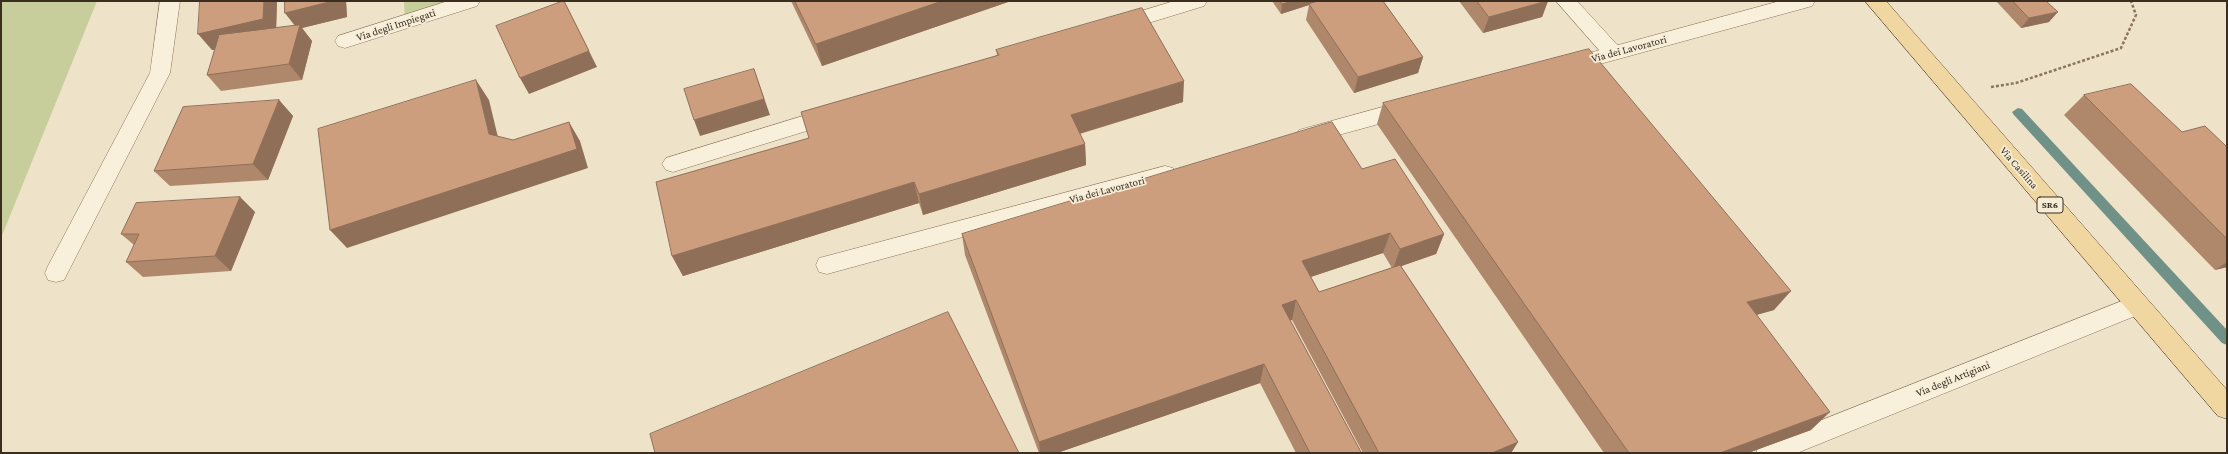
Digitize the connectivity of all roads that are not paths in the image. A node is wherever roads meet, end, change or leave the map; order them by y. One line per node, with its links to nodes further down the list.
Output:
1 (170, 1): 17 (street)
2 (470, 1): 8 (street, Via degli Impiegati)
3 (1197, 1): 7 (street)
4 (1566, 1): 9 (street)
5 (1805, 1): 9 (street, Via dei Lavoratori)
6 (1875, 1): 18 (main road, Via Casilina / SR6)
7 (1098, 32)
8 (345, 41)
9 (1613, 53): 10 (street, Via dei Lavoratori)
10 (1551, 70)
11 (1428, 103): 13 (street)
12 (848, 110): 14 (street)
13 (1289, 140)
14 (673, 164)
15 (1181, 170): 16 (street, Via dei Lavoratori)
16 (826, 265)
17 (56, 273)
18 (2137, 306): 19 (main road, Via Casilina / SR6); 20 (street, Via degli Artigiani)
19 (2227, 408)
20 (1768, 453)

